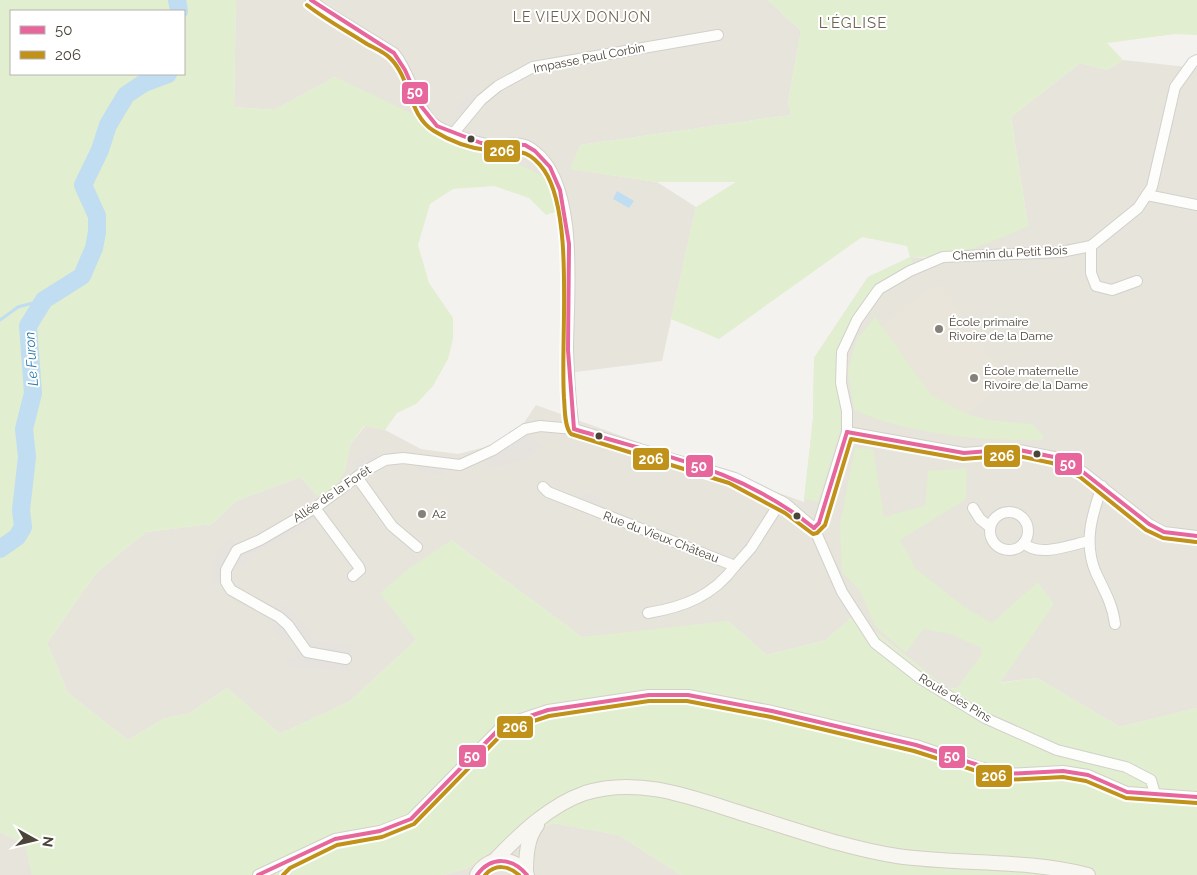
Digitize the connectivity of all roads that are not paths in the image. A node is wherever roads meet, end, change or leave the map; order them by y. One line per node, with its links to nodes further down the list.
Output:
1 (311, 0): 4 (street)
2 (718, 35): 4 (street, Impasse Paul Corbin)
3 (1197, 60): 5 (street, Chemin du Petit Bois)
4 (456, 134): 9 (street)
5 (1147, 195): 6 (street); 7 (street, Chemin du Petit Bois)
6 (1197, 205)
7 (1091, 246): 8 (street); 10 (street, Chemin du Petit Bois)
8 (1137, 281)
9 (574, 429): 11 (street, Allée de la Forêt); 14 (street)
10 (847, 432): 12 (street); 18 (street, Chemin du Petit Bois)
11 (357, 477): 15 (street, Allée de la Forêt); 22 (street)
12 (1102, 486): 19 (street); 20 (street)
13 (543, 487): 23 (street, Rue du Vieux Château)
14 (780, 501): 18 (street); 23 (street, Rue du Vieux Château)
15 (316, 508): 24 (street); 27 (street, Allée de la Forêt)
16 (973, 508): 17 (street)
17 (990, 526): 21 (street); 21 (street)
18 (814, 528): 28 (street, Route des Pins)
19 (1197, 536)
20 (1089, 541): 21 (street); 26 (street)
21 (1024, 543)
22 (417, 547)
23 (734, 566): 25 (street)
24 (353, 576)
25 (648, 613)
26 (1115, 624)
27 (346, 659)
28 (1155, 794): 29 (street); 32 (street)
29 (1197, 797)
30 (546, 813): 31 (main road); 33 (main road); 37 (main road)
31 (495, 860): 33 (main road); 36 (main road)
32 (286, 863): 34 (street); 35 (street)
33 (526, 874)
34 (258, 875)
35 (275, 875)
36 (476, 875)
37 (1088, 875)

